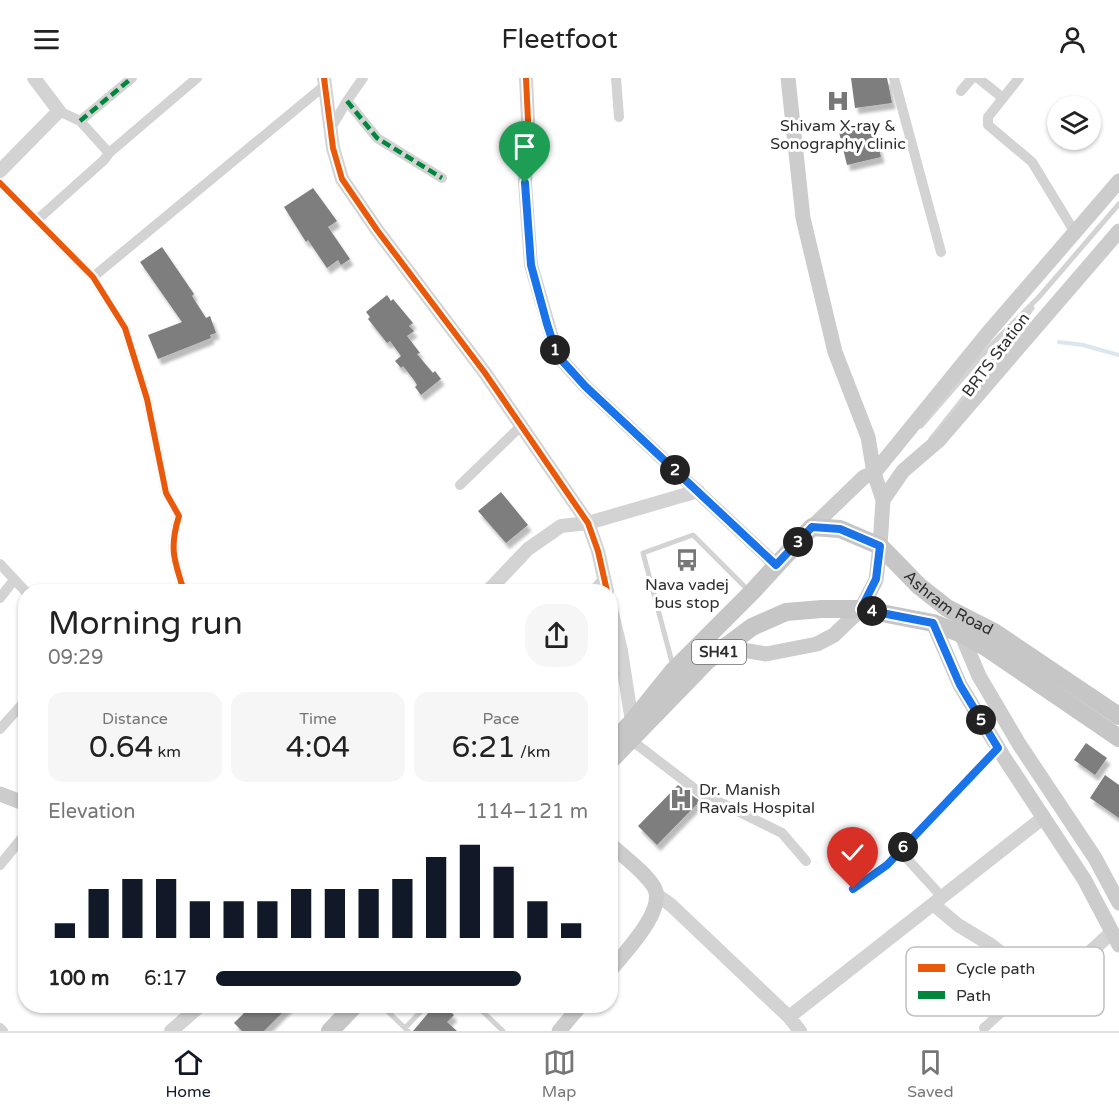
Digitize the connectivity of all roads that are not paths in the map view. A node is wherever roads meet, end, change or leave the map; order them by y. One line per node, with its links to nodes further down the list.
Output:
1 (34, 78): 17 (street)
2 (132, 78): 19 (street)
3 (197, 78): 21 (street)
4 (363, 78): 16 (street)
5 (526, 78): 38 (street)
6 (616, 78): 18 (street)
7 (778, 78): 36 (main road)
8 (788, 78): 36 (main road)
9 (894, 78): 30 (street)
10 (972, 78): 14 (street)
11 (978, 78): 15 (street)
12 (1019, 78): 15 (street)
13 (324, 82): 20 (street); 31 (street)
14 (962, 91)
15 (1003, 98): 28 (street)
16 (347, 101): 20 (street); 23 (street)
17 (59, 111): 19 (street); 22 (street)
18 (619, 117)
19 (80, 121): 21 (street)
20 (331, 128): 33 (street)
21 (109, 153): 27 (street)
22 (0, 171)
23 (442, 178)
24 (1119, 181): 28 (main road)
25 (0, 183): 27 (street)
26 (1119, 204): 32 (lane)
27 (37, 220): 31 (street)
28 (1074, 231): 34 (main road)
29 (1119, 231): 35 (main road)
30 (941, 252)
31 (93, 277): 47 (street)
32 (1039, 297): 34 (lane, BRTS Station); 35 (lane, BRTS Station)
33 (521, 426): 37 (street); 40 (street)
34 (893, 450): 36 (main road)
35 (918, 458): 39 (main road)
36 (869, 475): 39 (main road); 41 (main road)
37 (460, 485)
38 (698, 491): 40 (street); 44 (street)
39 (883, 500): 42 (main road)
40 (588, 523): 48 (street); 49 (street)
41 (812, 527): 42 (main road, Ashram Road); 44 (main road, Ashram Road)
42 (880, 546): 52 (main road, Ashram Road); 53 (main road)
43 (0, 564): 45 (street)
44 (776, 565): 50 (main road, Ashram Road)
45 (14, 580): 46 (street); 51 (street)
46 (18, 584)
47 (182, 584)
48 (495, 584)
49 (606, 584)
50 (751, 593): 58 (main road, Ashram Road); 58 (lane)
51 (0, 598)
52 (947, 608): 55 (main road); 60 (main road, Ashram Road)
53 (861, 609): 54 (main road, Ashram Road / SH41); 57 (main road, Ashram Road / SH41); 57 (main road)
54 (933, 623): 55 (main road, Ashram Road / SH41); 65 (main road)
55 (962, 634): 63 (main road, Ashram Road / SH41); 78 (main road)
56 (618, 638): 62 (street)
57 (725, 647): 62 (main road, Ashram Road / SH41)
58 (674, 670): 62 (main road, Ashram Road)
59 (18, 709): 61 (street)
60 (1119, 716)
61 (0, 729)
62 (632, 731): 64 (main road, Ashram Road); 66 (main road, Ashram Road / SH41); 73 (street)
63 (1119, 738)
64 (618, 739)
65 (998, 748): 69 (main road); 71 (street)
66 (618, 750)
67 (0, 794): 68 (main road)
68 (18, 801)
69 (1044, 817): 77 (street); 79 (main road)
70 (18, 843): 74 (street)
71 (900, 850): 75 (street); 77 (street)
72 (618, 852): 76 (main road)
73 (806, 861)
74 (0, 865)
75 (853, 889)
76 (657, 895): 81 (main road); 90 (street)
77 (938, 901): 80 (street); 90 (street)
78 (1119, 903)
79 (1116, 939)
80 (994, 947)
81 (618, 961)
82 (192, 1013): 95 (street)
83 (347, 1013): 96 (main road)
84 (363, 1013): 97 (main road)
85 (389, 1013): 93 (lane)
86 (420, 1013): 93 (lane)
87 (484, 1013): 98 (lane)
88 (574, 1013): 99 (main road)
89 (997, 1016): 92 (street)
90 (789, 1017): 100 (street)
91 (0, 1028): 94 (street)
92 (984, 1028)
93 (406, 1030)
94 (3, 1031)
95 (171, 1031)
96 (330, 1031)
97 (345, 1031)
98 (503, 1031)
99 (559, 1031)
100 (801, 1031)

